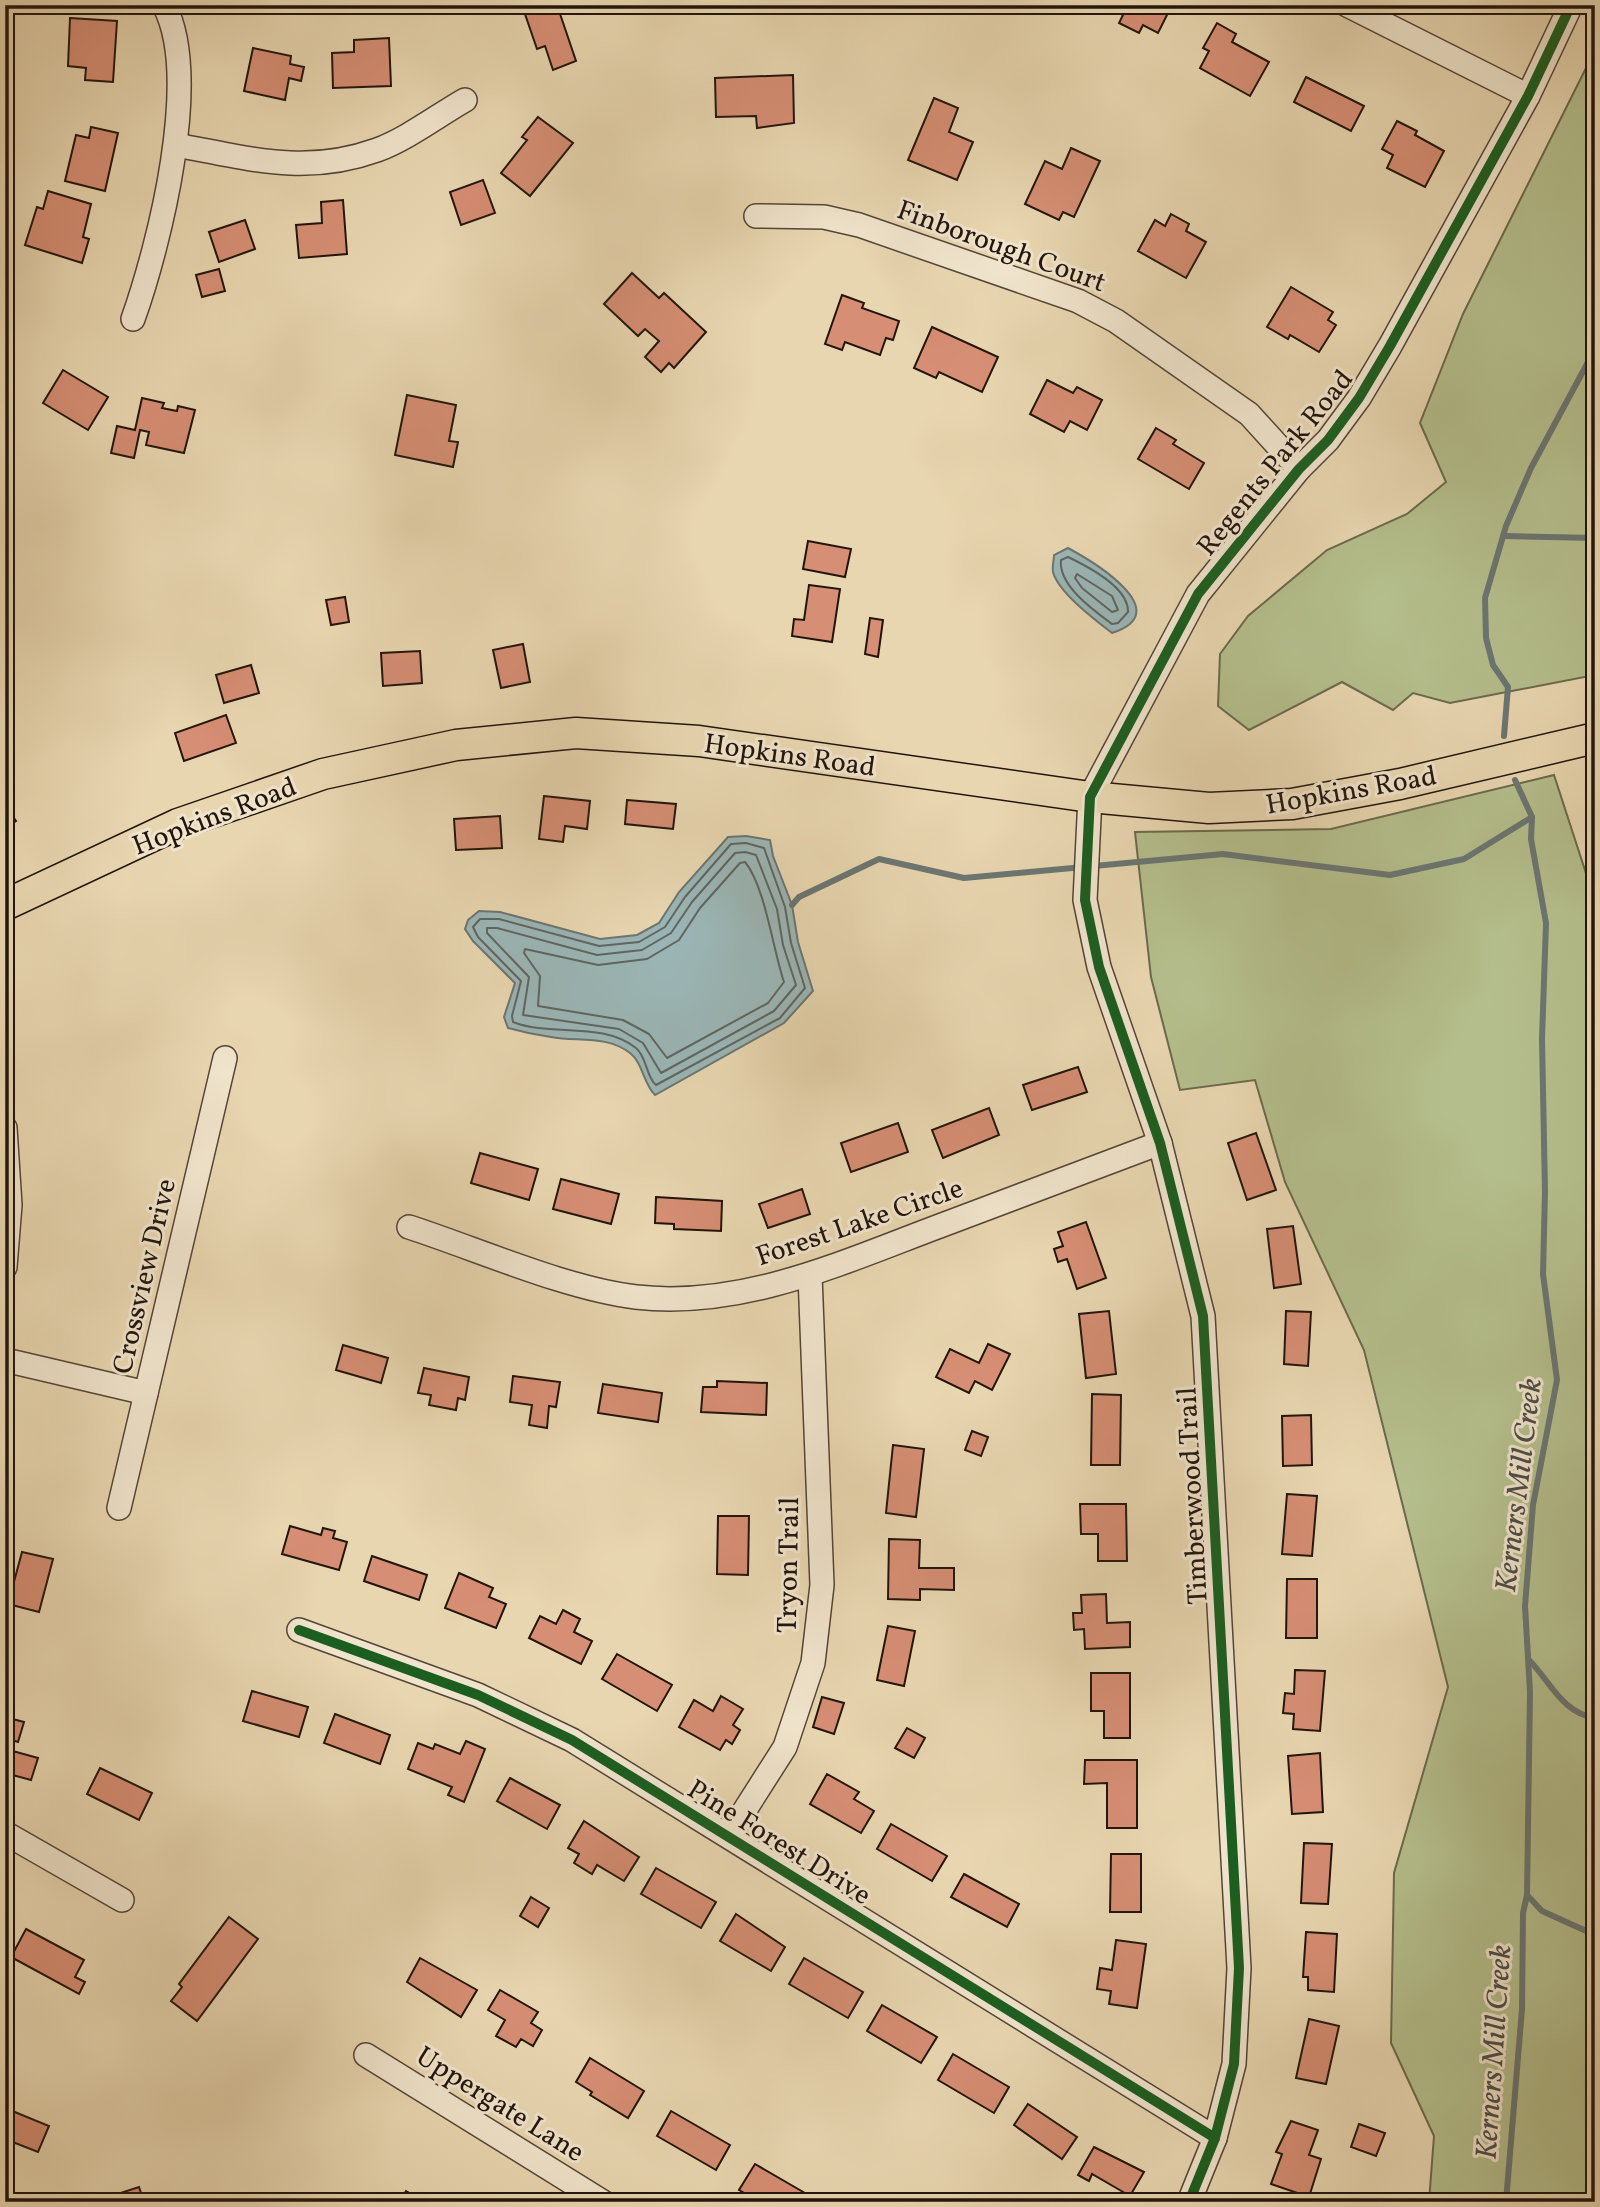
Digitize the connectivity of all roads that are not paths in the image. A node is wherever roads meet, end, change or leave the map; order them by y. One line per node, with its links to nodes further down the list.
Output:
1 (164, 5): 6 (street)
2 (1347, 5): 4 (street)
3 (1571, 5): 4 (street, Regents Park Road)
4 (1528, 96): 9 (street, Regents Park Road)
5 (465, 100): 6 (street)
6 (176, 145): 8 (street)
7 (757, 216): 9 (street, Finborough Court)
8 (133, 320)
9 (1299, 469): 11 (street, Regents Park Road)
10 (1595, 738): 11 (main road, Hopkins Road)
11 (1090, 797): 12 (main road, Hopkins Road); 15 (street, Timberwood Trail)
12 (5, 905)
13 (225, 1058): 20 (street, Crossview Drive)
14 (5, 1128): 17 (street)
15 (1160, 1143): 18 (street, Forest Lake Circle); 27 (street, Timberwood Trail)
16 (409, 1227): 18 (street, Forest Lake Circle)
17 (5, 1268)
18 (810, 1275): 24 (street, Tryon Trail)
19 (5, 1360): 20 (street)
20 (146, 1393): 21 (street, Crossview Drive)
21 (119, 1508)
22 (299, 1630): 24 (street, Pine Forest Drive)
23 (5, 1833): 25 (street)
24 (729, 1835): 27 (street, Pine Forest Drive)
25 (122, 1900)
26 (366, 2054): 28 (street, Uppergate Lane)
27 (1214, 2138): 29 (street, Timberwood Trail)
28 (603, 2202)
29 (1189, 2202)

